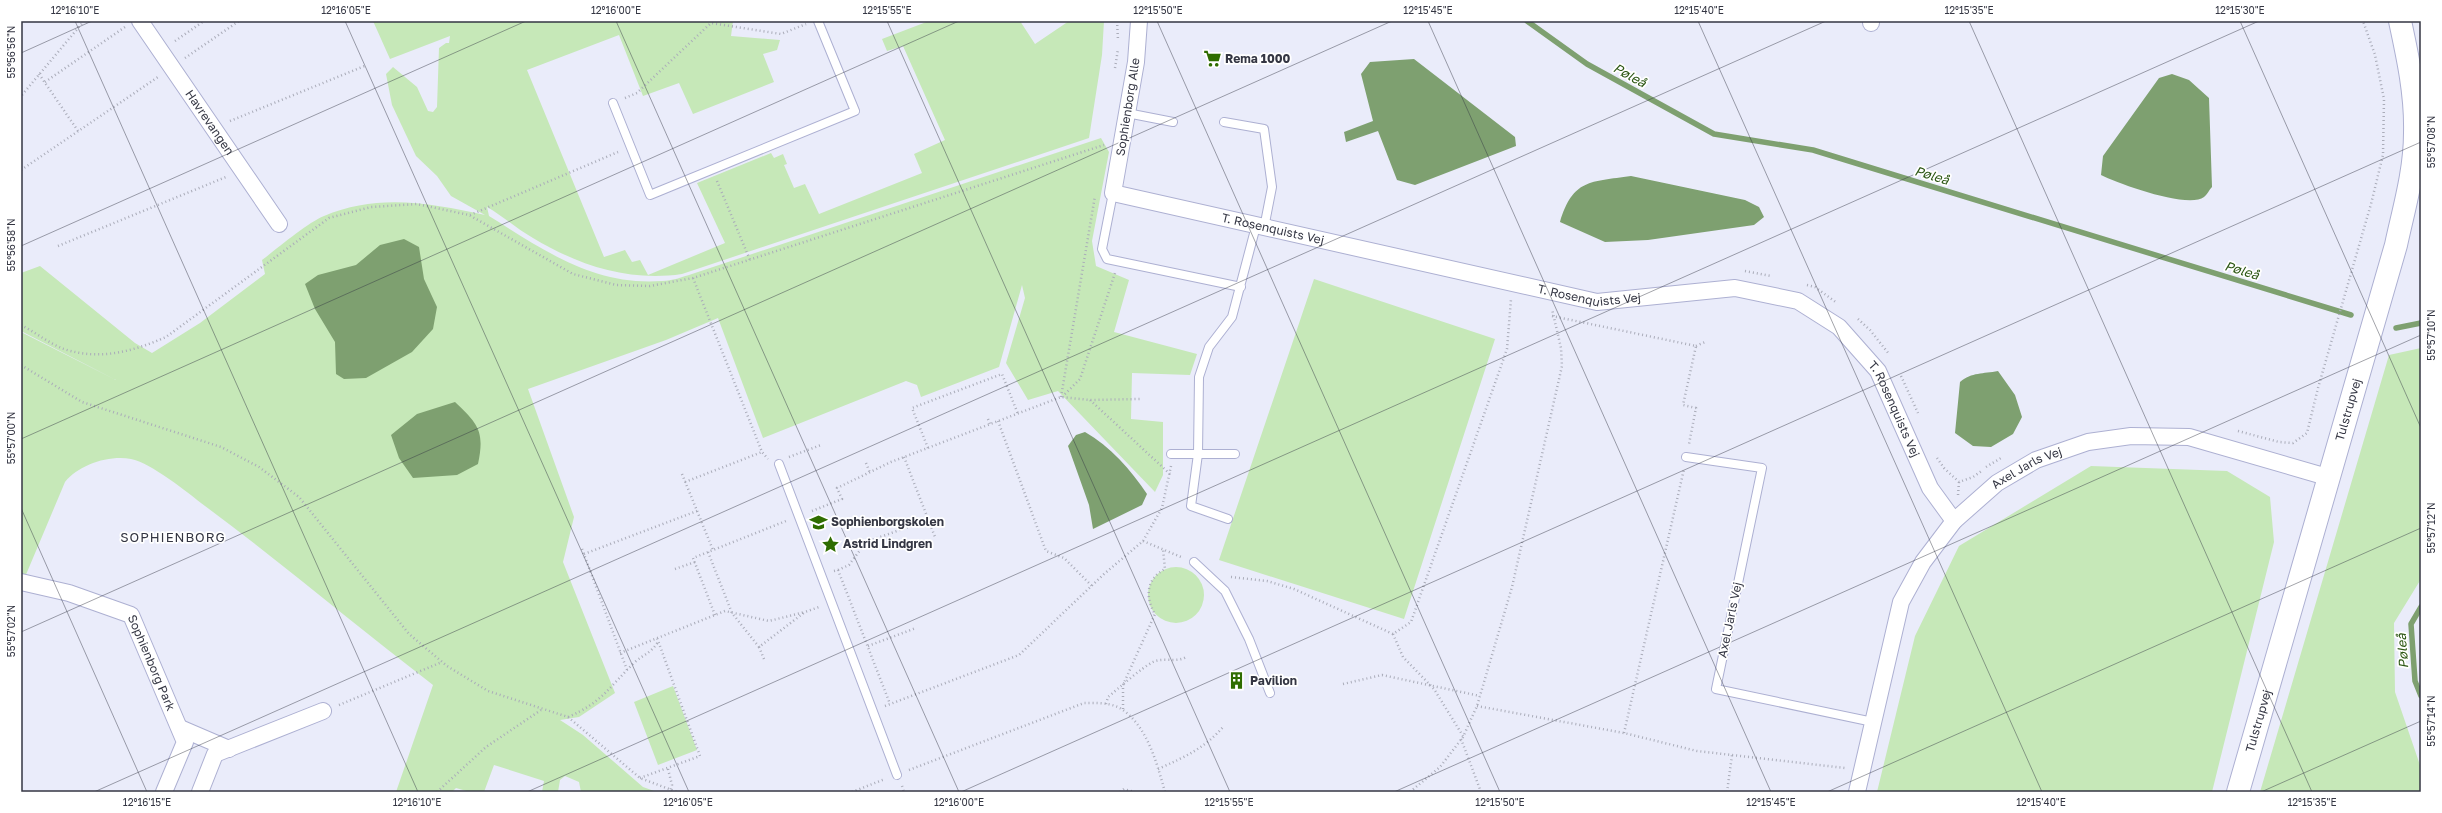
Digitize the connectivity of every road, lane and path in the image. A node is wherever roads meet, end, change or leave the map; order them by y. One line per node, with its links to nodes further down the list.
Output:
1 (84, 21): 14 (path)
2 (204, 21): 11 (path)
3 (239, 21): 13 (path)
4 (812, 21): 18 (path)
5 (818, 21): 31 (lane)
6 (1117, 21): 15 (path)
7 (1139, 21): 19 (street, Sophienborg Alle)
8 (2363, 21): 64 (path)
9 (2400, 21): 80 (street, Tulstrupvej)
10 (133, 23): 11 (street, Havrevangen); 16 (path)
11 (160, 51): 13 (street, Havrevangen)
12 (366, 65): 22 (path)
13 (171, 68): 22 (street, Havrevangen); 23 (path)
14 (39, 74): 16 (path); 17 (path)
15 (1114, 75)
16 (45, 82): 23 (path)
17 (22, 95)
18 (613, 103): 26 (lane)
19 (1127, 113): 20 (lane); 27 (street, Sophienborg Alle)
20 (1173, 122)
21 (1224, 122): 36 (lane)
22 (213, 128): 30 (street, Havrevangen)
23 (78, 131): 29 (path)
24 (1105, 137): 25 (path)
25 (1103, 145): 27 (path); 28 (path); 38 (path)
26 (631, 146): 31 (lane); 34 (path)
27 (1122, 148): 33 (street, Sophienborg Alle)
28 (1102, 152)
29 (21, 170)
30 (242, 170): 35 (street, Havrevangen); 37 (path)
31 (713, 170): 38 (path)
32 (1096, 192): 56 (path)
33 (1113, 193): 36 (street, T. Rosenquists Vej); 39 (lane)
34 (469, 215): 42 (path); 50 (path)
35 (278, 224)
36 (1260, 227): 44 (street, T. Rosenquists Vej); 45 (lane)
37 (58, 246)
38 (750, 260): 42 (path)
39 (1118, 262): 45 (lane); 56 (path)
40 (1742, 271): 41 (path)
41 (1775, 277)
42 (693, 278): 67 (path)
43 (1802, 283): 47 (path)
44 (1513, 284): 46 (street, T. Rosenquists Vej); 107 (path)
45 (1242, 287): 69 (lane)
46 (1552, 293): 48 (path); 86 (street, T. Rosenquists Vej)
47 (1839, 304)
48 (1552, 316): 52 (path); 121 (path)
49 (1855, 317): 53 (path)
50 (21, 325)
51 (1705, 342): 52 (path)
52 (1696, 346): 73 (path)
53 (1893, 360)
54 (21, 365): 115 (path)
55 (1900, 374): 60 (path)
56 (1061, 397): 58 (path); 59 (path)
57 (1140, 399): 58 (path)
58 (1090, 400): 79 (path)
59 (1018, 414): 62 (path); 66 (path)
60 (1919, 416)
61 (988, 419): 63 (path)
62 (998, 421): 63 (path); 101 (path)
63 (990, 424): 66 (path)
64 (2236, 431)
65 (821, 445): 76 (path)
66 (928, 448): 72 (path)
67 (762, 452): 76 (path); 81 (path)
68 (1172, 454): 69 (lane); 79 (path)
69 (1198, 454): 70 (lane); 84 (lane)
70 (1235, 454)
71 (2005, 456): 74 (path)
72 (904, 457): 77 (path); 85 (path)
73 (1686, 457): 130 (lane, Axel Jarls Vej); 133 (path)
74 (1937, 457)
75 (866, 463): 77 (path)
76 (778, 464): 83 (lane)
77 (870, 473): 83 (path)
78 (682, 474): 81 (path)
79 (1170, 474): 88 (path)
80 (2328, 477): 86 (street, Axel Jarls Vej); 155 (street, Tulstrupvej)
81 (686, 482): 82 (path)
82 (697, 511): 90 (path); 93 (path)
83 (798, 516): 90 (path); 98 (lane)
84 (1228, 519)
85 (928, 520): 87 (path); 97 (path)
86 (1954, 521): 130 (street, Axel Jarls Vej)
87 (935, 537)
88 (1143, 541): 91 (path); 101 (path)
89 (582, 549): 93 (path)
90 (713, 550): 92 (path)
91 (1164, 550): 95 (path); 118 (path)
92 (708, 552): 94 (path); 104 (path)
93 (584, 554): 112 (path)
94 (695, 562): 96 (path); 105 (path)
95 (1194, 562): 120 (lane)
96 (675, 569)
97 (838, 570): 98 (path); 110 (path)
98 (821, 576): 102 (lane)
99 (1229, 576): 107 (path)
100 (21, 582): 132 (street, Sophienborg Park)
101 (1092, 586): 122 (path)
102 (831, 603): 103 (path); 128 (lane)
103 (805, 612): 104 (path); 111 (path)
104 (732, 613): 105 (path); 111 (path)
105 (715, 615): 108 (path)
106 (916, 628): 110 (path)
107 (1393, 634): 119 (path)
108 (657, 638): 109 (path); 112 (path)
109 (659, 642): 116 (path); 137 (path)
110 (868, 646): 122 (path)
111 (759, 647): 114 (path)
112 (620, 653): 116 (path)
113 (1186, 657): 118 (path)
114 (764, 659)
115 (442, 662): 126 (path); 127 (path)
116 (627, 670): 129 (path)
117 (1343, 684): 119 (path)
118 (1123, 685): 123 (path); 125 (path)
119 (1431, 686): 121 (path); 134 (path)
120 (1270, 693)
121 (1480, 696): 124 (path)
122 (890, 704): 128 (path)
123 (1106, 704): 125 (path); 140 (path)
124 (1477, 706): 133 (path); 134 (path)
125 (1123, 709): 138 (path)
126 (541, 710): 129 (path); 145 (path)
127 (323, 711): 135 (street)
128 (872, 711): 140 (lane)
129 (568, 717): 141 (path)
130 (1873, 722): 139 (street, Axel Jarls Vej)
131 (1224, 726): 138 (path)
132 (180, 728): 135 (street); 143 (street, Sophienborg Park)
133 (1624, 734): 136 (path)
134 (1462, 738): 151 (path); 152 (path)
135 (229, 749): 144 (street)
136 (1732, 755): 139 (path); 153 (path)
137 (668, 769): 141 (path); 142 (path)
138 (1158, 769): 150 (path)
139 (1862, 770): 154 (street, Axel Jarls Vej)
140 (897, 775): 147 (path)
141 (640, 778): 142 (path)
142 (670, 791): 146 (path)
143 (164, 792)
144 (200, 792)
145 (437, 792)
146 (677, 792)
147 (852, 792)
148 (1120, 792): 149 (path)
149 (1134, 792)
150 (1165, 792)
151 (1410, 792)
152 (1481, 792)
153 (1727, 792)
154 (1857, 792)
155 (2238, 792)

